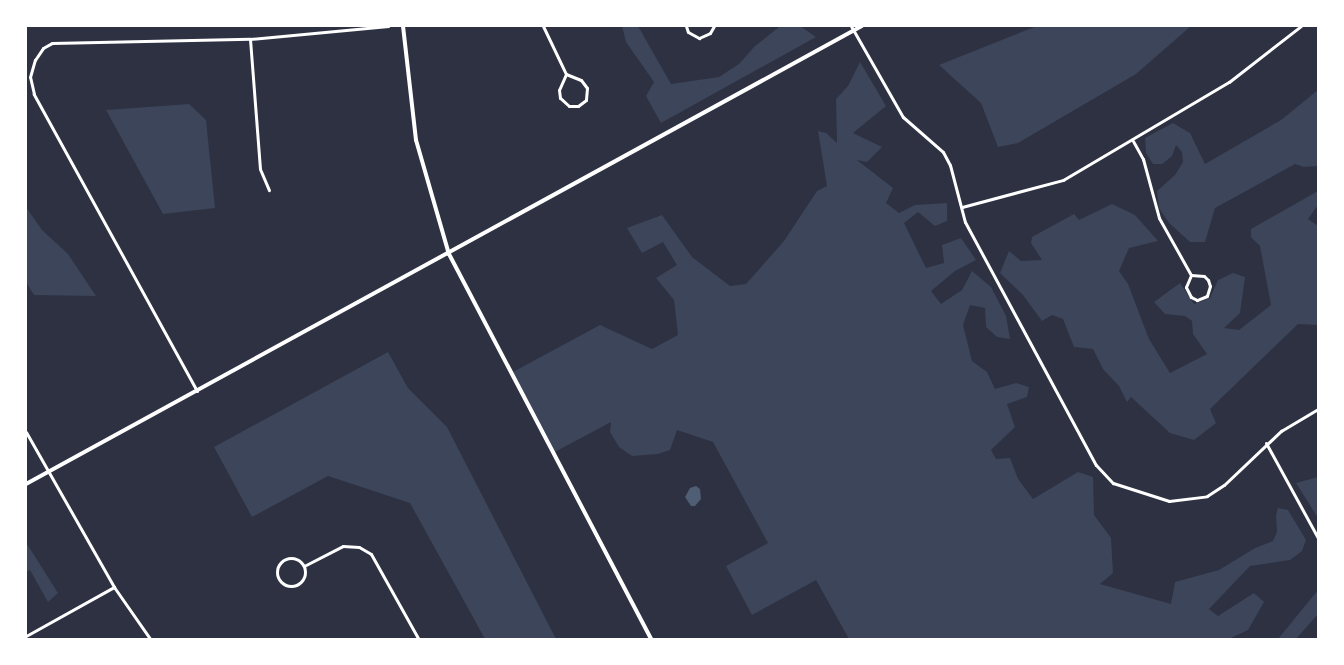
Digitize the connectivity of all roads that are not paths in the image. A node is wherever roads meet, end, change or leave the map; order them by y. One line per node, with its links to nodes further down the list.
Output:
1 (388, 26): 9 (street)
2 (403, 26): 14 (street)
3 (543, 26): 10 (street)
4 (686, 26): 5 (street)
5 (714, 26)
6 (862, 26): 8 (street)
7 (1301, 26): 11 (street)
8 (853, 28): 13 (street); 14 (street)
9 (250, 39): 12 (street); 16 (street)
10 (566, 74): 10 (street)
11 (1133, 141): 13 (street); 15 (street)
12 (269, 190)
13 (962, 207): 19 (street)
14 (449, 254): 16 (street); 28 (street)
15 (1191, 275): 15 (street)
16 (197, 391): 20 (street)
17 (1318, 409): 19 (street)
18 (26, 432): 20 (street)
19 (1266, 444): 22 (street)
20 (49, 471): 21 (street); 24 (street)
21 (26, 484)
22 (1318, 538)
23 (304, 566): 23 (street); 27 (street)
24 (114, 587): 25 (street); 26 (street)
25 (26, 636)
26 (151, 639)
27 (419, 639)
28 (652, 639)

